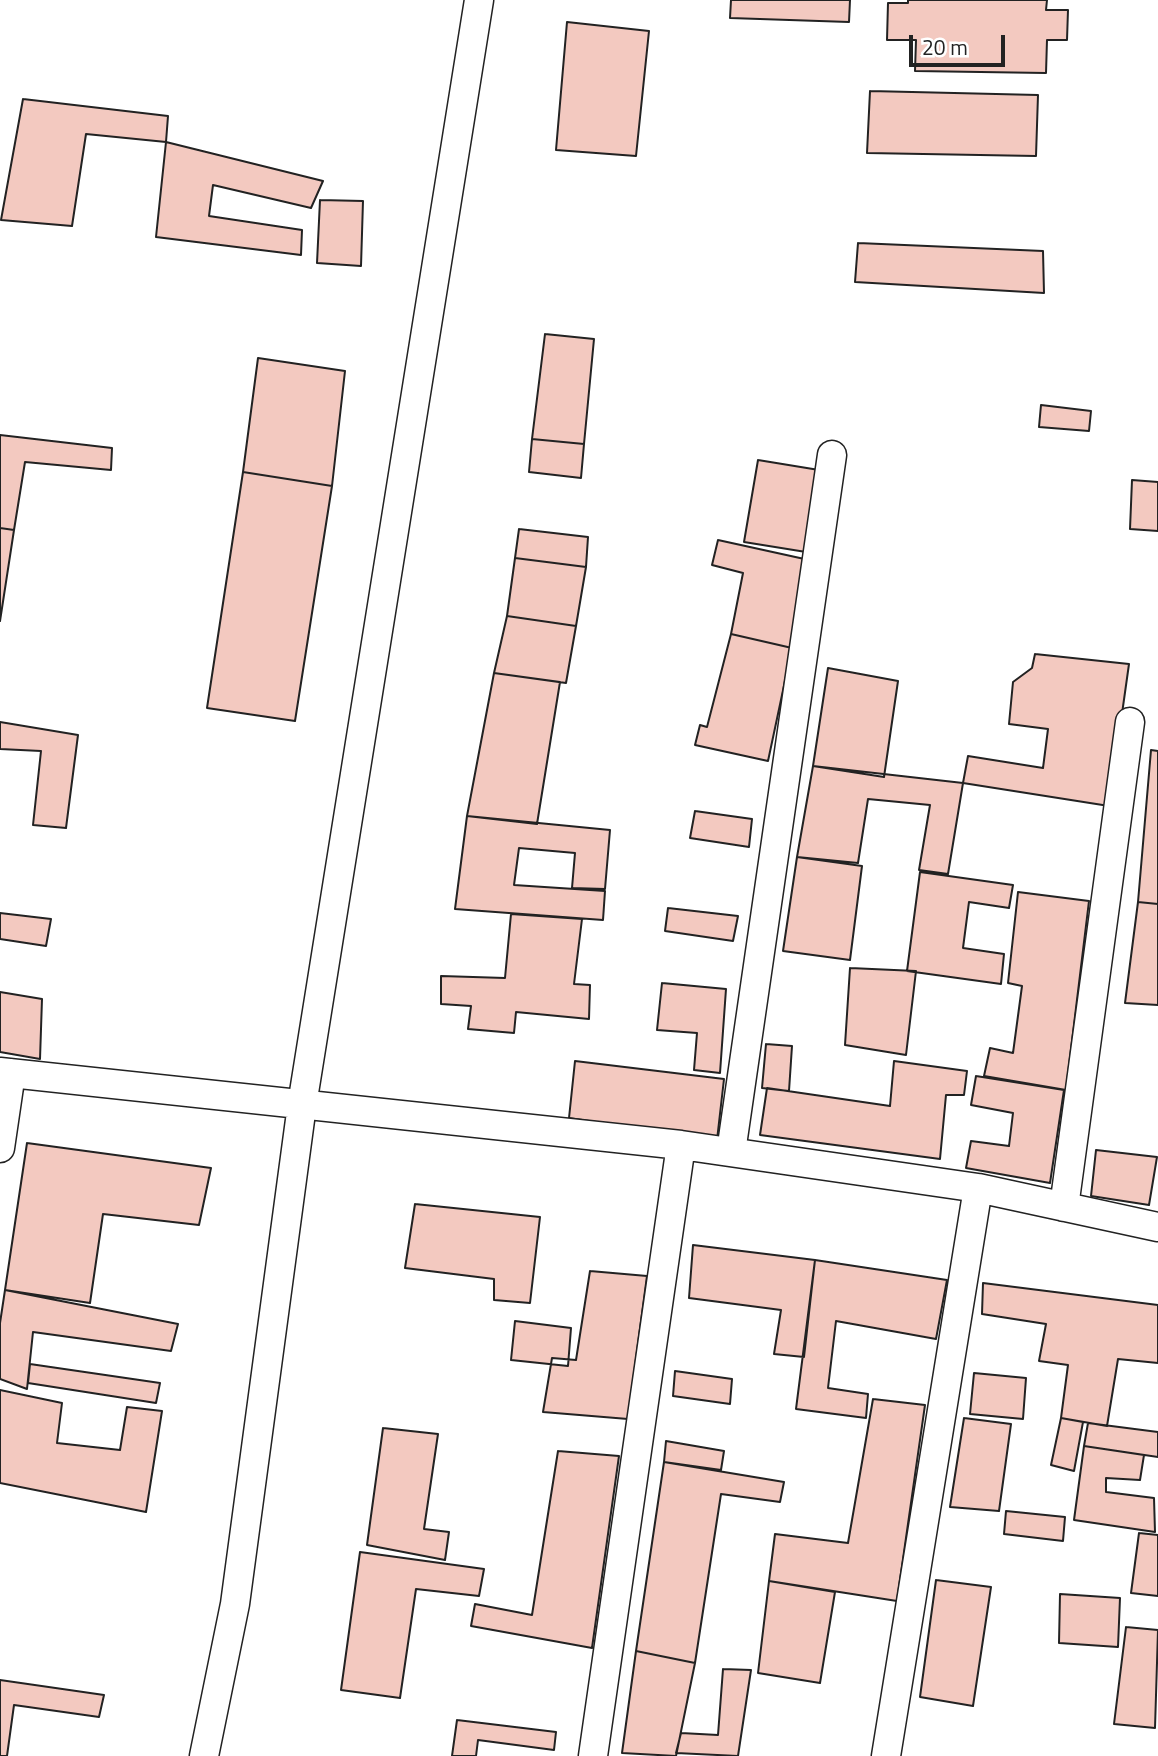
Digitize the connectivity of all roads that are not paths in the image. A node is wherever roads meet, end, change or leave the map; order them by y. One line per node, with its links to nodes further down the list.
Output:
1 (479, 0): 5 (street)
2 (832, 455): 8 (street)
3 (1130, 722): 10 (street)
4 (5, 1073): 5 (street); 7 (street)
5 (302, 1105): 6 (street); 12 (street)
6 (681, 1145): 8 (street); 13 (street)
7 (0, 1148)
8 (731, 1152): 9 (street)
9 (978, 1188): 10 (street); 14 (street)
10 (1064, 1207): 11 (street)
11 (1158, 1227)
12 (204, 1756)
13 (593, 1756)
14 (886, 1756)

